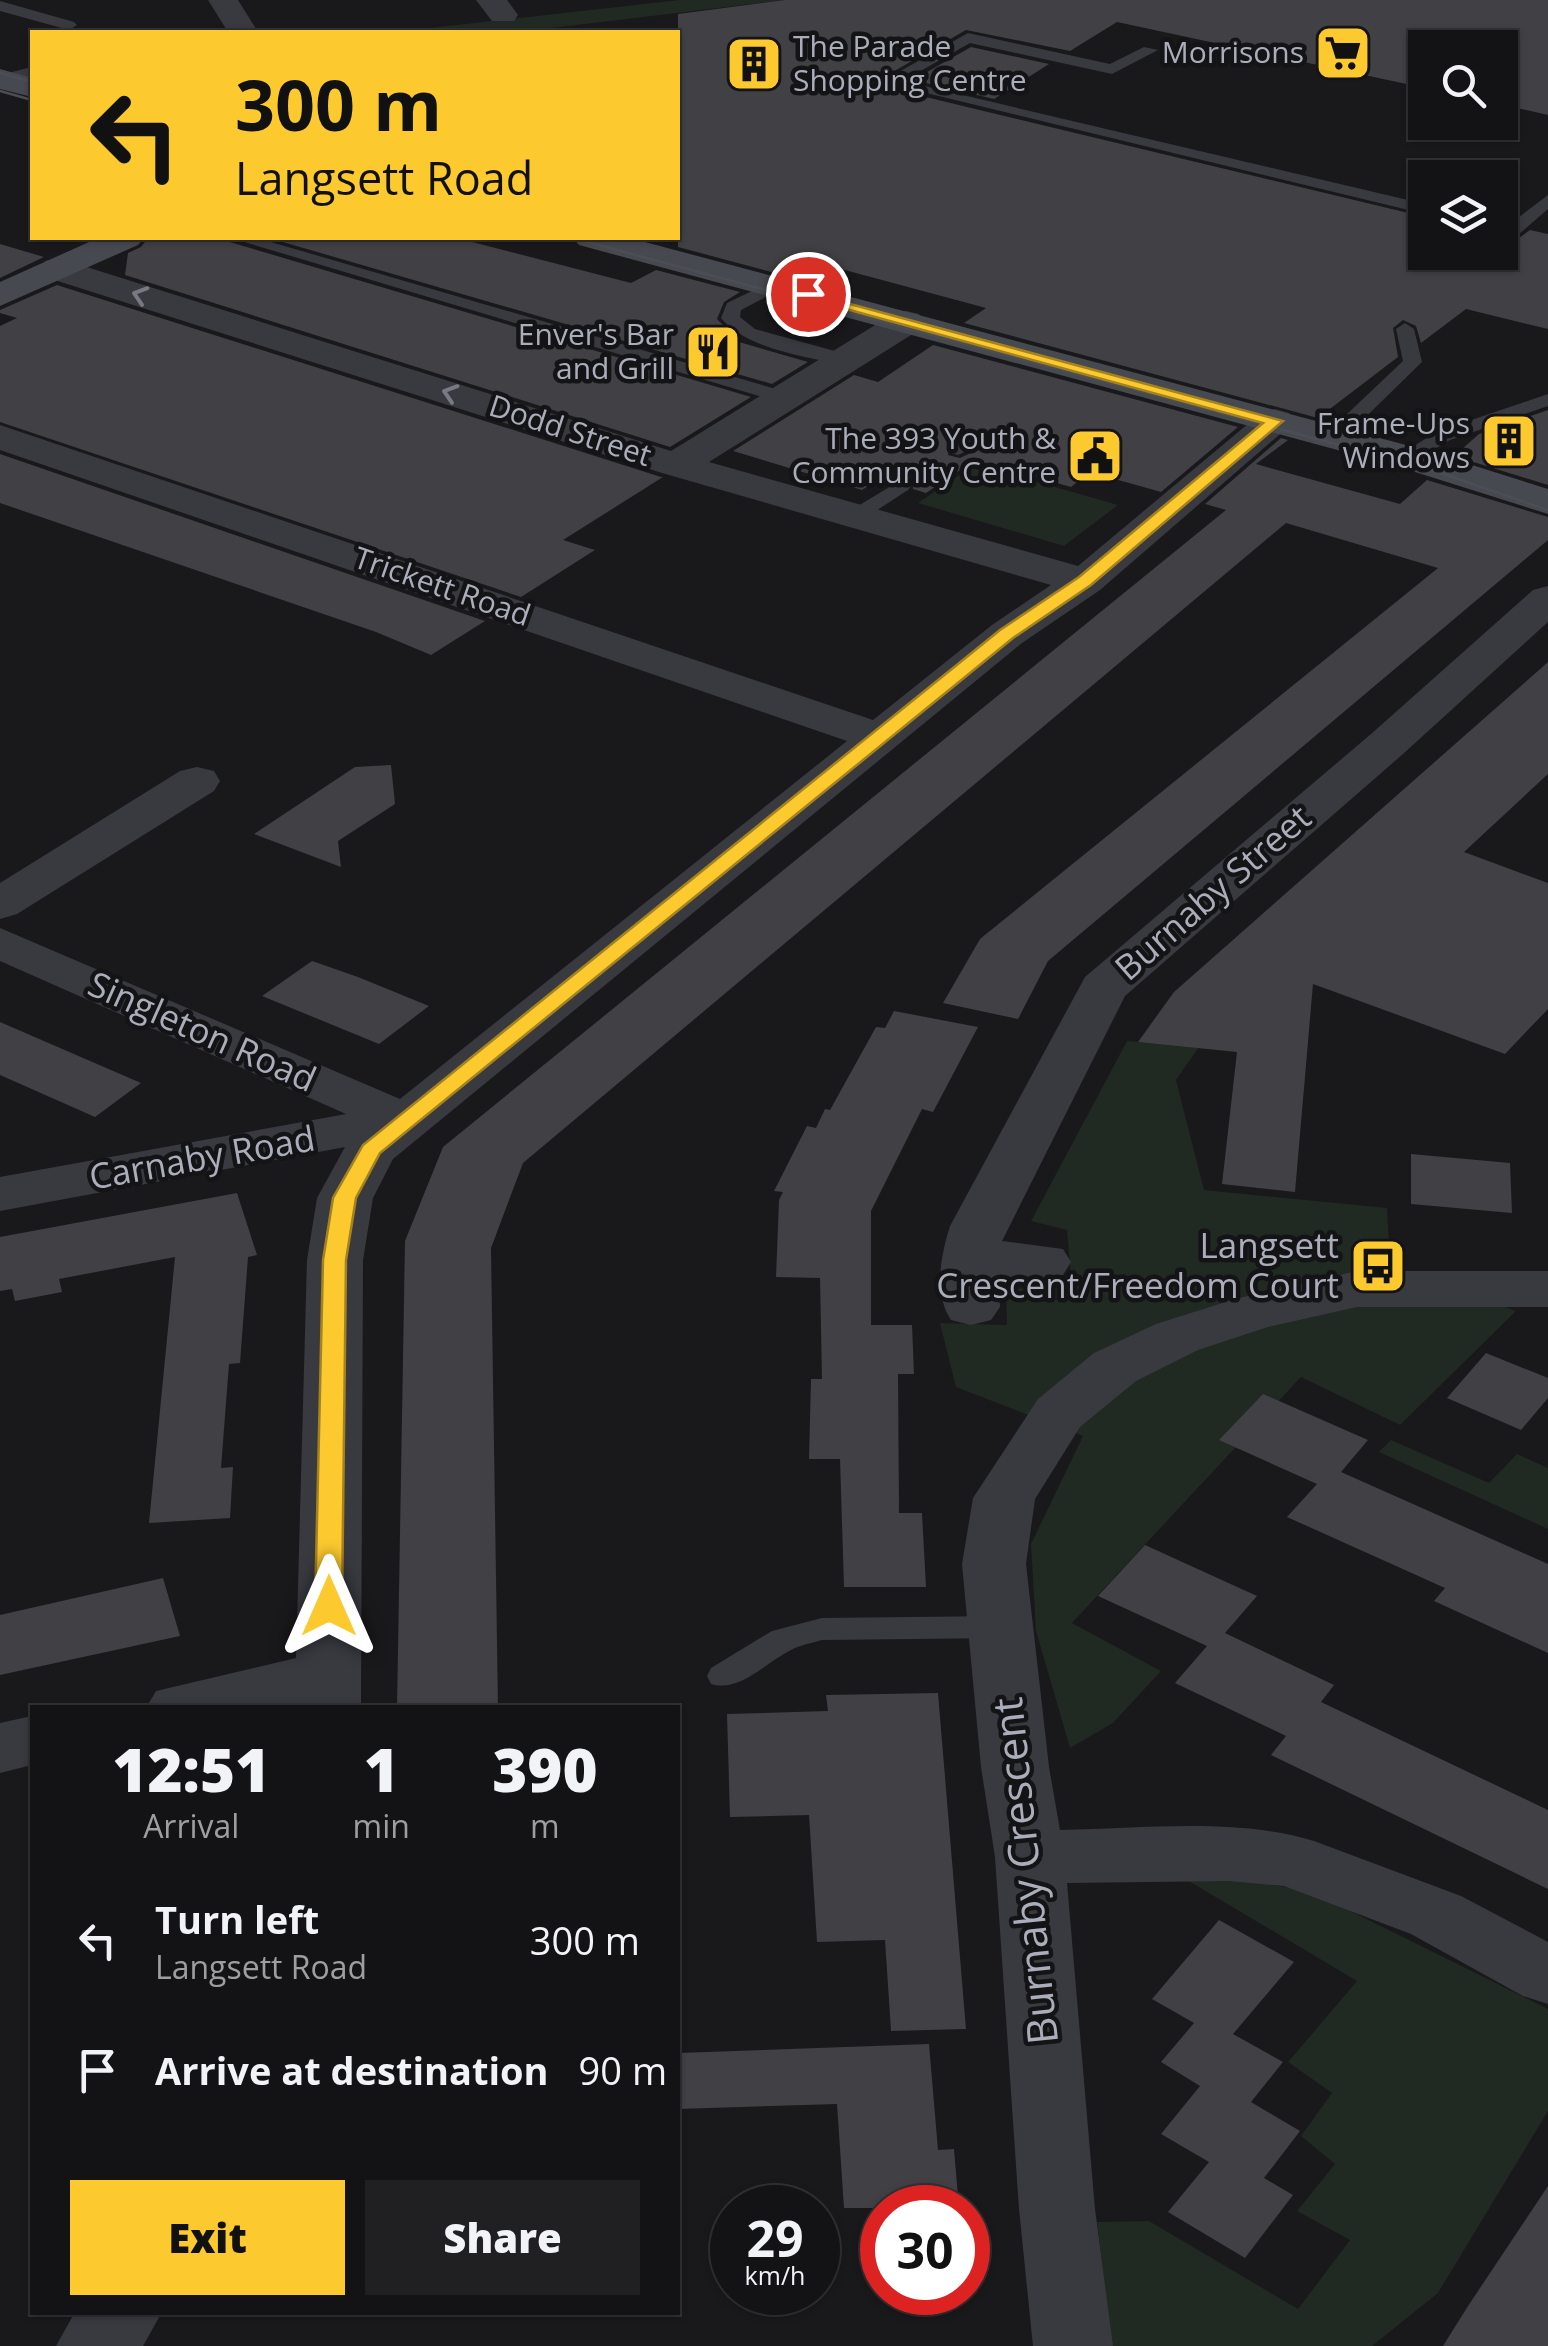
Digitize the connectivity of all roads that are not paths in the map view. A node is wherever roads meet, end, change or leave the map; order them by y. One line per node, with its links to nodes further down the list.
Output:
1 (224, 0): 4 (street)
2 (0, 6): 3 (lane)
3 (69, 25)
4 (242, 30)
5 (1150, 50): 7 (lane)
6 (1548, 200): 8 (lane)
7 (1408, 205)
8 (1518, 226)
9 (122, 240): 12 (street)
10 (247, 240): 18 (lane)
11 (599, 240): 13 (street)
12 (58, 269): 14 (street); 24 (street, Dodd Street, one-way to 12)
13 (775, 285): 15 (street); 17 (lane)
14 (0, 295)
15 (906, 322): 17 (street); 20 (street)
16 (1405, 329): 22 (lane)
17 (846, 360): 18 (street)
18 (786, 398): 24 (street)
19 (1548, 400): 23 (lane)
20 (1275, 421): 22 (street); 28 (street)
21 (0, 437): 30 (street, Trickett Road)
22 (1333, 438): 23 (street)
23 (1407, 457): 26 (street)
24 (676, 465): 27 (street, Dodd Street)
25 (900, 486): 27 (lane)
26 (1548, 502)
27 (855, 516): 28 (street, Dodd Street)
28 (1085, 581): 30 (street)
29 (1548, 598): 36 (street, Burnaby Street)
30 (883, 738): 34 (street)
31 (197, 780): 32 (street)
32 (0, 904)
33 (0, 943): 34 (street, Singleton Road)
34 (404, 1120): 35 (street, Carnaby Road); 40 (street)
35 (0, 1194)
36 (1043, 1262)
37 (1548, 1289): 38 (street, Burnaby Crescent)
38 (1000, 1627): 39 (lane); 44 (street, Burnaby Crescent)
39 (722, 1676)
40 (328, 1690): 41 (street)
41 (204, 1705)
42 (30, 1740): 43 (street)
43 (0, 1748)
44 (1030, 1857): 45 (street); 48 (street, Burnaby Crescent)
45 (1548, 1976)
46 (122, 2315): 47 (street)
47 (96, 2346)
48 (1073, 2346)

